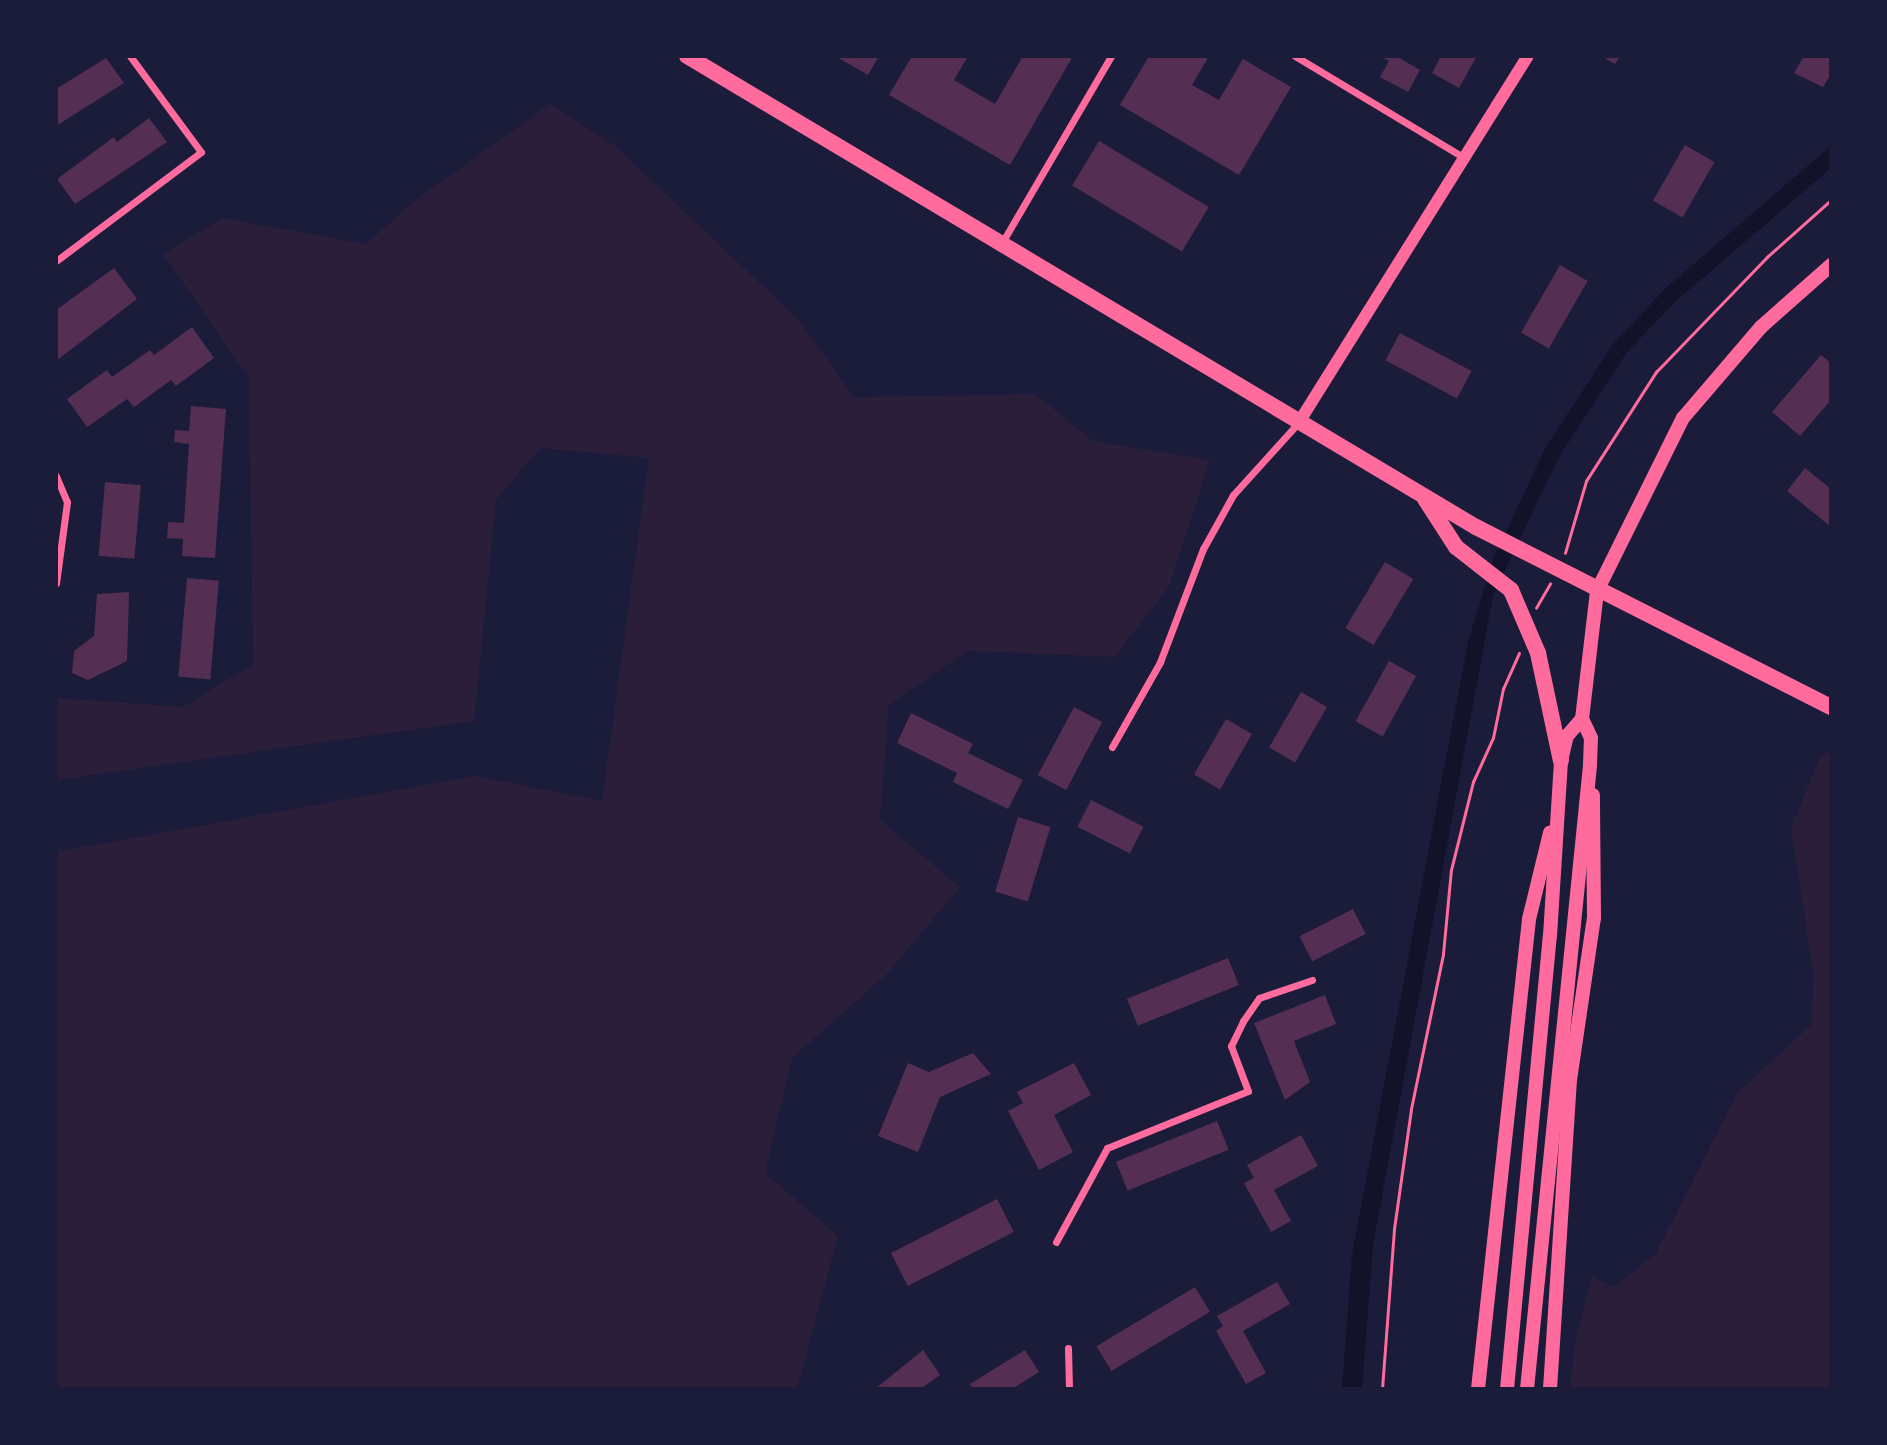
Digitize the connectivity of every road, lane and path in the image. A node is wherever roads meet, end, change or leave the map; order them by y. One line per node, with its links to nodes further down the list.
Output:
1 (130, 56): 9 (street)
2 (687, 56): 8 (main road)
3 (1111, 56): 8 (street)
4 (1295, 56): 6 (street)
5 (1528, 56): 6 (street)
6 (1463, 157): 11 (street)
7 (1831, 200): 14 (path)
8 (1003, 241): 11 (main road)
9 (56, 261)
10 (1831, 265): 16 (main road)
11 (1301, 419): 13 (main road); 20 (street)
12 (56, 476): 15 (street)
13 (1422, 494): 14 (main road); 17 (main road)
14 (1559, 572): 16 (main road); 17 (path)
15 (56, 583)
16 (1597, 591): 18 (main road); 19 (main road)
17 (1529, 629): 21 (main road); 28 (path)
18 (1831, 707)
19 (1582, 719): 21 (main road); 22 (main road)
20 (1111, 747)
21 (1561, 761): 23 (main road)
22 (1590, 765): 31 (main road); 32 (main road)
23 (1559, 794): 29 (main road); 30 (main road)
24 (1312, 980): 25 (street)
25 (1056, 1242)
26 (1068, 1348): 27 (street)
27 (1069, 1389)
28 (1382, 1389)
29 (1478, 1389)
30 (1507, 1389)
31 (1527, 1389)
32 (1548, 1389)

